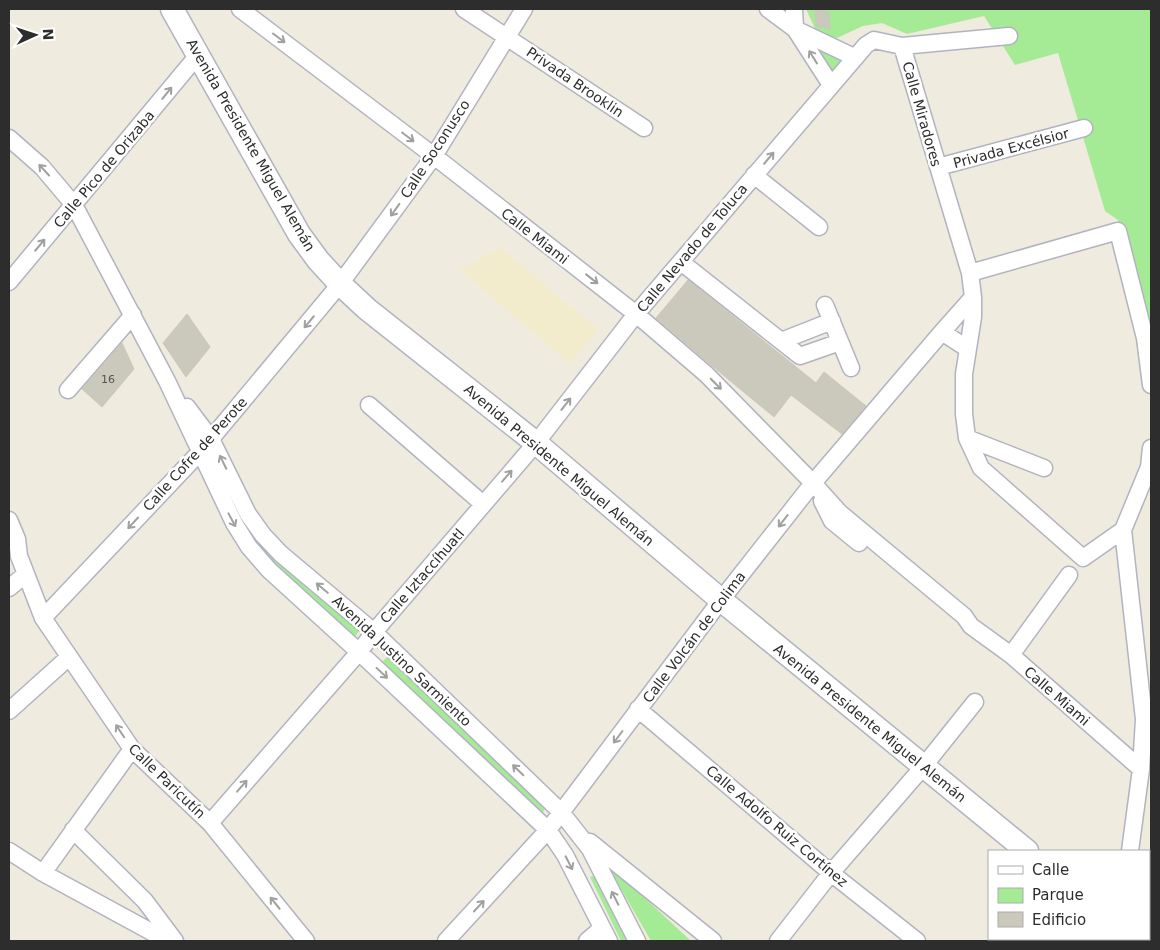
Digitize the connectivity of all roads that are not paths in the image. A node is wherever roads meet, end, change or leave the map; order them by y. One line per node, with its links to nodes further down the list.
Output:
1 (172, 9): 11 (main road, Avenida Presidente Miguel Alemán)
2 (242, 9): 17 (street, Calle Miami, one-way to 17)
3 (464, 9): 8 (street, Privada Brooklin)
4 (524, 9): 8 (street, Calle Soconusco)
5 (768, 9): 7 (street)
6 (794, 9): 7 (street)
7 (795, 29): 12 (street); 13 (street, one-way to 7)
8 (506, 36): 14 (street, Privada Brooklin); 17 (street, Calle Soconusco)
9 (1009, 36): 10 (street)
10 (902, 46): 12 (street, Calle Miradores); 18 (street, Calle Miradores)
11 (198, 55): 20 (street, Calle Pico de Orizaba, one-way to 11); 25 (main road, Avenida Presidente Miguel Alemán)
12 (854, 57): 13 (street, Calle Nevado de Toluca)
13 (831, 85): 19 (street, Calle Nevado de Toluca, one-way to 13)
14 (644, 128)
15 (1084, 128): 18 (street, Privada Excélsior)
16 (9, 138): 20 (street, Avenida Justino Sarmiento, one-way to 16)
17 (434, 156): 25 (street, Calle Soconusco, one-way to 25); 28 (street, Calle Miami, one-way to 28)
18 (938, 167): 23 (street, Calle Miradores)
19 (754, 175): 21 (street); 22 (street, Calle Nevado de Toluca)
20 (74, 205): 24 (street, Calle Pico de Orizaba, one-way to 20); 29 (street, Avenida Justino Sarmiento)
21 (819, 227)
22 (681, 262): 28 (street, Calle Nevado de Toluca); 32 (street)
23 (970, 273): 26 (street, Calle Miradores); 37 (street)
24 (9, 282)
25 (340, 284): 41 (street, Calle Cofre de Perote, one-way to 41); 42 (main road, Avenida Presidente Miguel Alemán)
26 (973, 298): 31 (street, Calle Volcán de Colima); 34 (street, Calle Miradores)
27 (825, 304): 30 (street)
28 (636, 314): 42 (street, Calle Nevado de Toluca, one-way to 28); 46 (street, Calle Miami, one-way to 46)
29 (133, 316): 36 (street, Avenida Justino Sarmiento); 38 (street)
30 (832, 321): 32 (street); 33 (street)
31 (942, 332): 34 (street); 46 (street, Calle Volcán de Colima)
32 (780, 341): 33 (street)
33 (840, 342): 35 (street)
34 (968, 349): 40 (street, Calle Miradores)
35 (851, 368)
36 (167, 381): 41 (street, Avenida Justino Sarmiento); 44 (street, Avenida Justino Sarmiento)
37 (1151, 385)
38 (68, 390)
39 (369, 405): 47 (street)
40 (967, 438): 45 (street); 49 (street, Calle Miradores)
41 (211, 439): 44 (street, Calle Cofre de Perote); 56 (street, Avenida Justino Sarmiento, one-way to 41)
42 (536, 443): 47 (street, Calle Iztaccíhuatl, one-way to 42); 54 (main road, Avenida Presidente Miguel Alemán)
43 (1151, 448): 49 (street)
44 (200, 452): 55 (street, Calle Cofre de Perote, one-way to 55); 57 (street, Avenida Justino Sarmiento, one-way to 57)
45 (1044, 468)
46 (813, 483): 54 (street, Calle Volcán de Colima, one-way to 54); 58 (street, Calle Miami)
47 (483, 504): 56 (street, Calle Iztaccíhuatl)
48 (9, 520): 50 (street, Calle Paricutín)
49 (1123, 530): 63 (street)
50 (14, 551): 51 (street, Calle Paricutín)
51 (26, 574): 53 (street); 55 (street, Calle Paricutín)
52 (1069, 576): 58 (street)
53 (9, 588)
54 (721, 600): 61 (street, Calle Volcán de Colima); 65 (main road, Avenida Presidente Miguel Alemán)
55 (43, 618): 59 (street, Calle Paricutín)
56 (374, 632): 57 (street, Calle Iztaccíhuatl); 67 (street, Avenida Justino Sarmiento, one-way to 56)
57 (359, 652): 68 (street, Calle Iztaccíhuatl, one-way to 57); 70 (street, Avenida Justino Sarmiento, one-way to 70)
58 (1010, 655): 66 (street, Calle Miami)
59 (69, 657): 62 (street); 64 (street, Calle Paricutín, one-way to 59)
60 (976, 702): 65 (street)
61 (638, 710): 67 (street, Calle Volcán de Colima, one-way to 67); 76 (street, Calle Adolfo Ruiz Cortínez)
62 (9, 711)
63 (1148, 720): 66 (street)
64 (132, 749): 68 (street, Calle Paricutín); 69 (street)
65 (923, 767): 72 (main road, Avenida Presidente Miguel Alemán); 76 (street)
66 (1141, 769): 73 (street)
67 (561, 812): 70 (street, Calle Volcán de Colima); 71 (street, Avenida Justino Sarmiento)
68 (210, 823): 80 (street, Calle Paricutín, one-way to 68)
69 (74, 830): 75 (street); 79 (street)
70 (548, 830): 77 (street, Avenida Justino Sarmiento, one-way to 77); 81 (street, Calle Volcán de Colima, one-way to 70)
71 (579, 833): 83 (street, Avenida Justino Sarmiento, one-way to 71); 84 (street)
72 (1026, 850)
73 (1130, 850)
74 (9, 851): 75 (street)
75 (43, 873): 78 (street)
76 (831, 873): 85 (street); 86 (street, Calle Adolfo Ruiz Cortínez)
77 (606, 935): 82 (street)
78 (168, 941)
79 (175, 941)
80 (306, 941)
81 (446, 941)
82 (588, 941)
83 (637, 941)
84 (712, 941)
85 (778, 941)
86 (916, 941)

